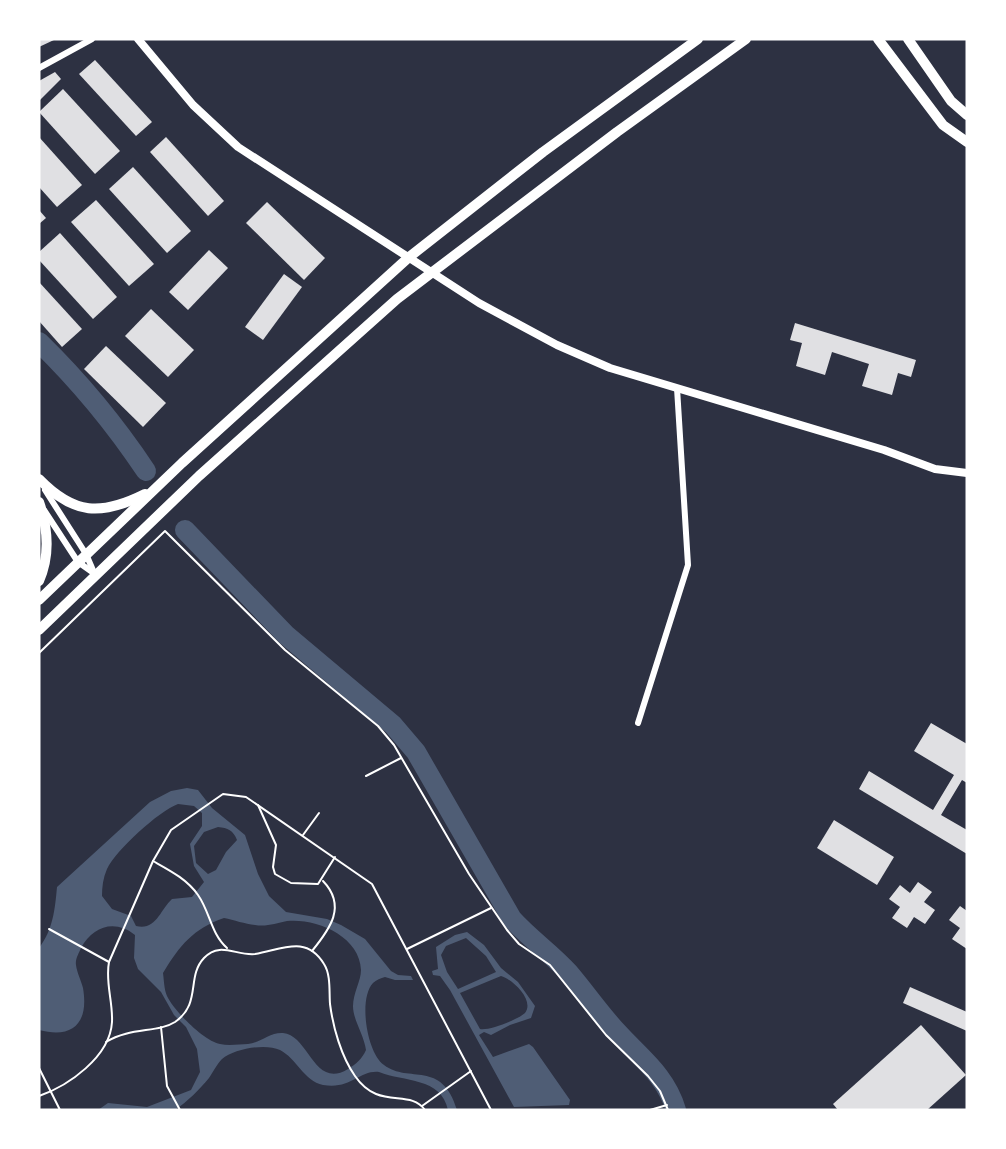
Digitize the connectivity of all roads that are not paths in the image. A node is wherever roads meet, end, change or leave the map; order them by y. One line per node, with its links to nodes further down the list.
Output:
1 (92, 39): 7 (street)
2 (138, 39): 10 (street)
3 (698, 39): 10 (main road)
4 (746, 39): 11 (main road)
5 (878, 39): 9 (main road)
6 (908, 39): 8 (main road)
7 (39, 68)
8 (967, 115)
9 (967, 142)
10 (408, 258): 11 (street); 15 (main road)
11 (432, 272): 12 (street); 18 (main road)
12 (677, 388): 13 (street); 22 (street)
13 (967, 473)
14 (39, 479): 15 (main road); 17 (street)
15 (158, 486): 17 (main road)
16 (39, 502): 17 (street); 19 (main road)
17 (82, 558): 18 (street); 18 (street); 20 (main road)
18 (95, 575): 21 (main road)
19 (39, 581)
20 (39, 600)
21 (39, 630)
22 (638, 723)

